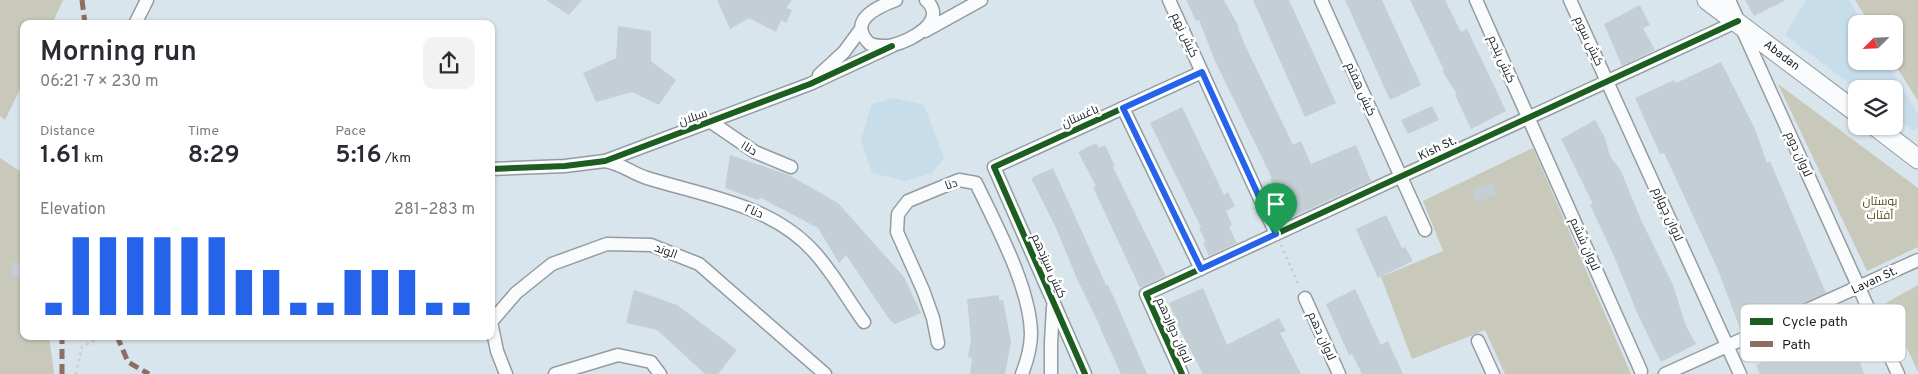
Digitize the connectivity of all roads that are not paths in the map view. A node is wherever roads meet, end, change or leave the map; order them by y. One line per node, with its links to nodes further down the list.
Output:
1 (147, 0): 13 (street)
2 (872, 0): 12 (street)
3 (896, 0): 12 (street)
4 (926, 0): 16 (street)
5 (981, 0): 16 (street, سبلان)
6 (1169, 0): 18 (street, کیش نهم)
7 (1322, 0): 31 (street, کیش هفتم)
8 (1476, 0): 23 (street, کیش پنجم)
9 (1570, 0): 19 (street, کیش سوم)
10 (1707, 0): 14 (main road, Abadan)
11 (1729, 0): 14 (street, لاوان دوم)
12 (869, 13): 15 (street, سبلان)
13 (137, 20)
14 (1738, 21): 19 (street, Kish St.); 21 (main road, Abadan); 36 (street, لاوان دوم)
15 (861, 29): 17 (street); 20 (street, سبلان)
16 (923, 32): 17 (street, سبلان)
17 (892, 46): 20 (street, سبلان)
18 (1202, 72): 22 (street, باغستان); 33 (street, کیش نهم)
19 (1608, 81): 23 (street, Kish St.); 48 (street, لاوان چهارم)
20 (810, 84): 24 (street, سبلان)
21 (1848, 106)
22 (1123, 108): 29 (street, باغستان); 35 (street)
23 (1528, 118): 31 (street, Kish St.); 50 (street, لاوان ششم)
24 (711, 122): 27 (street, سبلان); 28 (street, دنا۱)
25 (1887, 135): 26 (main road)
26 (1918, 159)
27 (605, 161): 30 (street, سبلان); 43 (street, دنا۲)
28 (791, 167)
29 (994, 167): 39 (street, کیش سیزدهم)
30 (495, 169)
31 (1401, 177): 32 (street, کیش هفتم); 33 (street, Kish St.)
32 (1425, 230)
33 (1276, 234): 35 (street, Kish St.)
34 (1918, 260): 36 (street, Lavan St.)
35 (1201, 269): 37 (street, Kish St.)
36 (1859, 288): 40 (street, Lavan St.); 41 (street, لاوان دوم)
37 (1146, 294): 58 (street, لاوان دوازدهم)
38 (1305, 298): 59 (street, لاوان دهم)
39 (1054, 304): 56 (street); 57 (street, کیش سیزدهم)
40 (1823, 304)
41 (1866, 304)
42 (495, 317): 54 (street, الوند)
43 (864, 322)
44 (495, 340): 51 (street)
45 (1478, 341): 60 (street)
46 (1740, 341): 48 (street, Lavan St.)
47 (938, 344): 55 (street, دنا)
48 (1728, 346): 61 (street, Lavan St.); 62 (street, لاوان چهارم)
49 (1893, 362): 63 (street, لاوان دوم)
50 (1641, 370)
51 (506, 374)
52 (555, 374): 53 (street)
53 (660, 374)
54 (825, 374)
55 (1022, 374)
56 (1051, 374)
57 (1085, 374)
58 (1182, 374)
59 (1339, 374)
60 (1493, 374)
61 (1665, 374)
62 (1740, 374)
63 (1898, 374)

